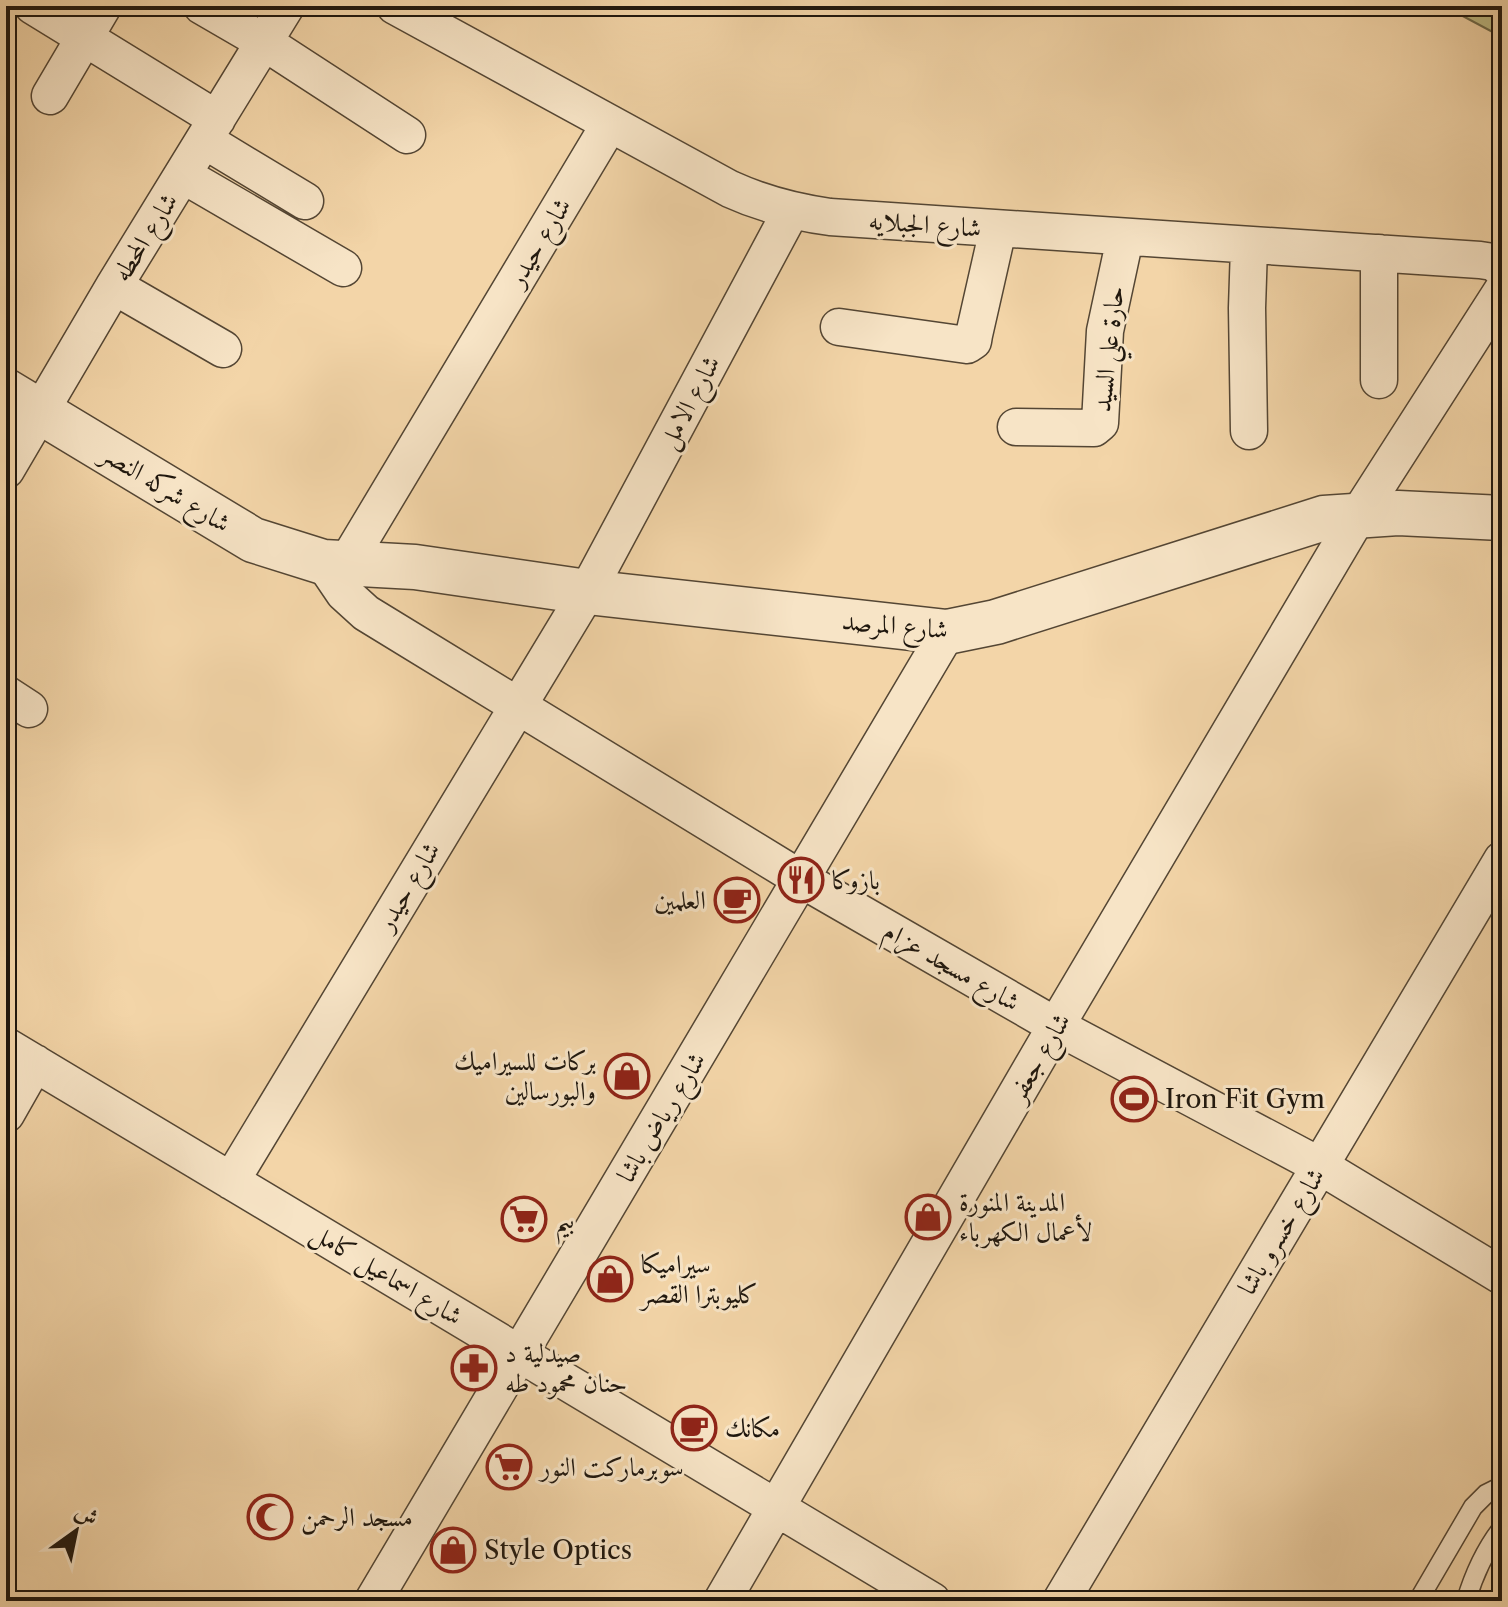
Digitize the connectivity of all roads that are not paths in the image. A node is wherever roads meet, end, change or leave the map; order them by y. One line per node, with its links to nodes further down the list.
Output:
1 (33, 6): 6 (street)
2 (103, 6): 6 (street)
3 (202, 6): 7 (street)
4 (286, 6): 7 (street, شارع المحطه)
5 (395, 6): 9 (street, شارع الجبلايه)
6 (85, 37): 8 (street); 10 (street)
7 (264, 42): 10 (street, شارع المحطه); 11 (street)
8 (50, 96)
9 (609, 125): 14 (street, شارع الجبلايه); 31 (street, شارع حيدر)
10 (211, 129): 12 (street, شارع المحطه); 13 (street)
11 (407, 135)
12 (183, 175): 19 (street); 21 (street, شارع المحطه)
13 (305, 201)
14 (791, 211): 15 (street, شارع الجبلايه); 32 (street, شارع الامل)
15 (998, 229): 16 (street, شارع الجبلايه); 23 (street)
16 (1125, 238): 17 (street, شارع الجبلايه); 27 (street, حارة علي السيد)
17 (1249, 247): 18 (street, شارع الجبلايه); 28 (street)
18 (1379, 253): 20 (street, شارع الجبلايه); 25 (street)
19 (343, 268)
20 (1502, 269)
21 (114, 286): 24 (street); 26 (street, شارع المحطه)
22 (1502, 291): 29 (street, شارع جعفر)
23 (839, 327)
24 (223, 349)
25 (1379, 380)
26 (17, 427): 31 (street, شارع شركه النصر)
27 (1016, 427)
28 (1249, 431)
29 (1359, 514): 30 (street, شارع المرصد); 33 (street, شارع المرصد); 37 (street, شارع جعفر)
30 (1502, 518)
31 (335, 563): 32 (street, شارع المرصد); 34 (street, شارع مسجد عزام)
32 (587, 592): 33 (street, شارع المرصد); 34 (street, شارع حيدر)
33 (947, 632): 36 (street, شارع رياض باشا)
34 (516, 706): 36 (street, شارع مسجد عزام); 41 (street, شارع حيدر)
35 (1502, 860): 40 (street, شارع خسرو باشا)
36 (801, 879): 37 (street, شارع مسجد عزام); 43 (street, شارع رياض باشا)
37 (1056, 1026): 40 (street, شارع مسجد عزام); 45 (street, شارع جعفر)
38 (21, 1055): 39 (street); 41 (street, شارع اسماعيل كامل)
39 (6, 1114)
40 (1320, 1166): 42 (street, شارع مسجد عزام); 50 (street, شارع خسرو باشا)
41 (231, 1181): 43 (street, شارع اسماعيل كامل)
42 (1502, 1276)
43 (521, 1354): 45 (street, شارع اسماعيل كامل); 47 (street, شارع رياض باشا)
44 (1502, 1486): 51 (lane)
45 (777, 1508): 48 (street, شارع جعفر); 49 (street, شارع اسماعيل كامل)
46 (1502, 1528): 52 (lane)
47 (373, 1601)
48 (722, 1601)
49 (932, 1601)
50 (1061, 1601)
51 (1418, 1601)
52 (1466, 1601)

